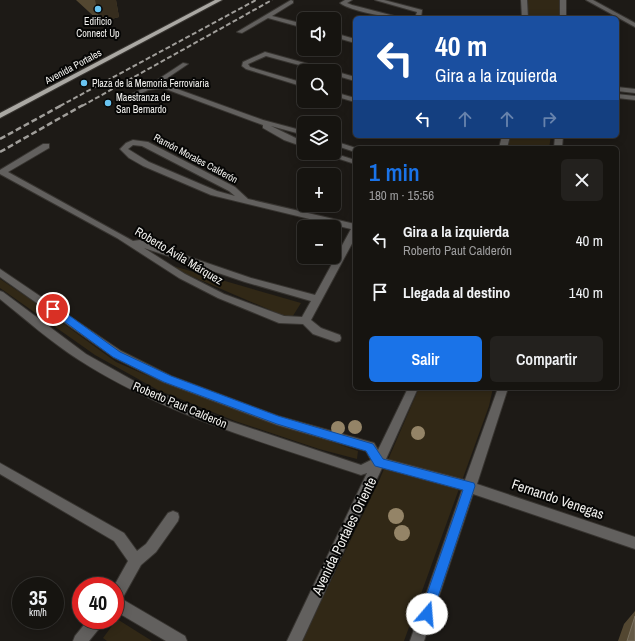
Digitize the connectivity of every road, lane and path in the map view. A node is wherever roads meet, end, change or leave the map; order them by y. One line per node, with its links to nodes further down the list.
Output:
1 (219, 0): 34 (main road, Avenida Portales)
2 (349, 0): 10 (street)
3 (378, 0): 11 (street)
4 (524, 0): 12 (street)
5 (571, 0): 7 (street)
6 (589, 0): 14 (street)
7 (563, 1): 13 (street)
8 (291, 2): 9 (street)
9 (267, 16): 16 (street); 18 (street)
10 (392, 16)
11 (419, 16)
12 (524, 16)
13 (563, 16)
14 (618, 16)
15 (619, 16): 17 (street)
16 (297, 24)
17 (635, 25)
18 (240, 32)
19 (341, 37): 20 (street)
20 (353, 40)
21 (185, 64): 26 (street)
22 (305, 64): 25 (street)
23 (341, 75): 24 (street)
24 (353, 78)
25 (297, 83)
26 (151, 86): 33 (street); 35 (street)
27 (619, 89): 28 (street)
28 (635, 91)
29 (341, 96): 32 (street)
30 (619, 96): 31 (street)
31 (635, 98)
32 (353, 99)
33 (122, 102)
34 (0, 116)
35 (261, 122): 36 (street); 37 (street)
36 (297, 131)
37 (297, 142)
38 (341, 145): 40 (street)
39 (46, 146): 46 (street, Roberto Ávila Márquez)
40 (353, 149)
41 (341, 158): 42 (street)
42 (353, 161)
43 (246, 201): 43 (street, Ramón Morales Calderón); 44 (street, Ramón Morales Calderón)
44 (353, 227)
45 (353, 234): 49 (street)
46 (120, 236): 49 (street, Roberto Ávila Márquez); 50 (street, Roberto Ávila Márquez)
47 (0, 272): 54 (street, Roberto Paut Calderón)
48 (0, 294): 54 (street, Roberto Paut Calderón)
49 (318, 299): 50 (street)
50 (305, 321): 51 (street)
51 (336, 338)
52 (412, 390): 54 (street, Avenida Portales Oriente)
53 (502, 390): 56 (street)
54 (379, 462): 56 (street); 65 (street, Avenida Portales Oriente)
55 (0, 468): 59 (street)
56 (470, 486): 58 (street, Fernando Venegas); 66 (street)
57 (173, 517): 59 (street)
58 (635, 542)
59 (136, 560): 60 (street)
60 (124, 582)
61 (124, 608): 64 (street)
62 (91, 629): 63 (street)
63 (85, 639)
64 (180, 641)
65 (294, 641)
66 (417, 641)

